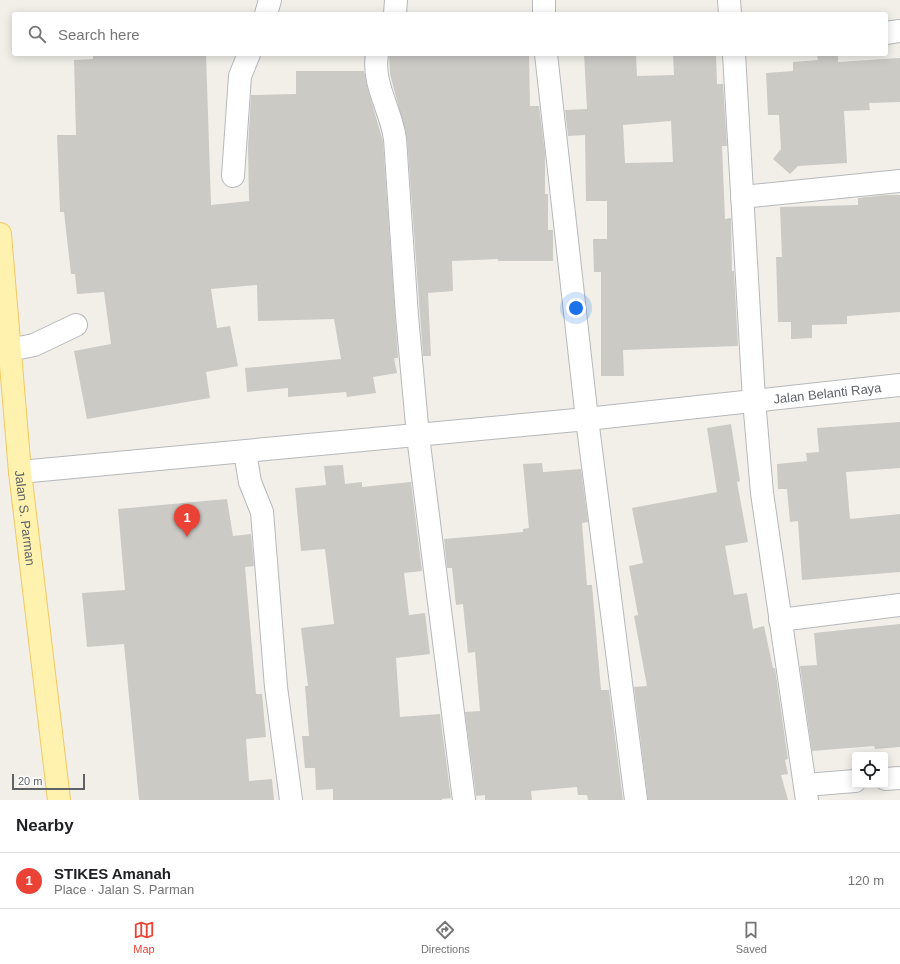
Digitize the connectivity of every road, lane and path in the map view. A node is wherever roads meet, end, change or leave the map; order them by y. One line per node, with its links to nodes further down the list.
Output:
1 (270, 0): 5 (street)
2 (396, 0): 6 (street)
3 (544, 0): 7 (street)
4 (729, 0): 8 (street)
5 (267, 12)
6 (395, 12)
7 (544, 12)
8 (730, 12)
9 (900, 31): 10 (street)
10 (888, 33)
11 (248, 56): 15 (street)
12 (377, 56): 25 (street)
13 (546, 56): 24 (street)
14 (734, 56): 17 (street)
15 (233, 176)
16 (900, 181): 17 (street)
17 (742, 197): 23 (street)
18 (0, 234): 19 (main road, Jalan S. Parman)
19 (4, 324): 21 (main road, Jalan S. Parman)
20 (76, 325): 21 (street)
21 (10, 350): 27 (main road, Jalan S. Parman)
22 (900, 385): 23 (street, Jalan Belanti Raya)
23 (754, 400): 24 (street, Jalan Belanti Raya); 29 (street)
24 (587, 419): 25 (street, Jalan Belanti Raya); 37 (street)
25 (418, 436): 26 (street, Jalan Belanti Raya); 36 (street)
26 (245, 452): 27 (street, Jalan Belanti Raya); 35 (street)
27 (20, 472): 34 (main road, Jalan S. Parman)
28 (900, 605): 29 (street)
29 (780, 620): 33 (street)
30 (900, 778): 31 (street)
31 (888, 779)
32 (852, 782): 33 (street)
33 (806, 792)
34 (59, 800)
35 (291, 800)
36 (464, 800)
37 (636, 800)

